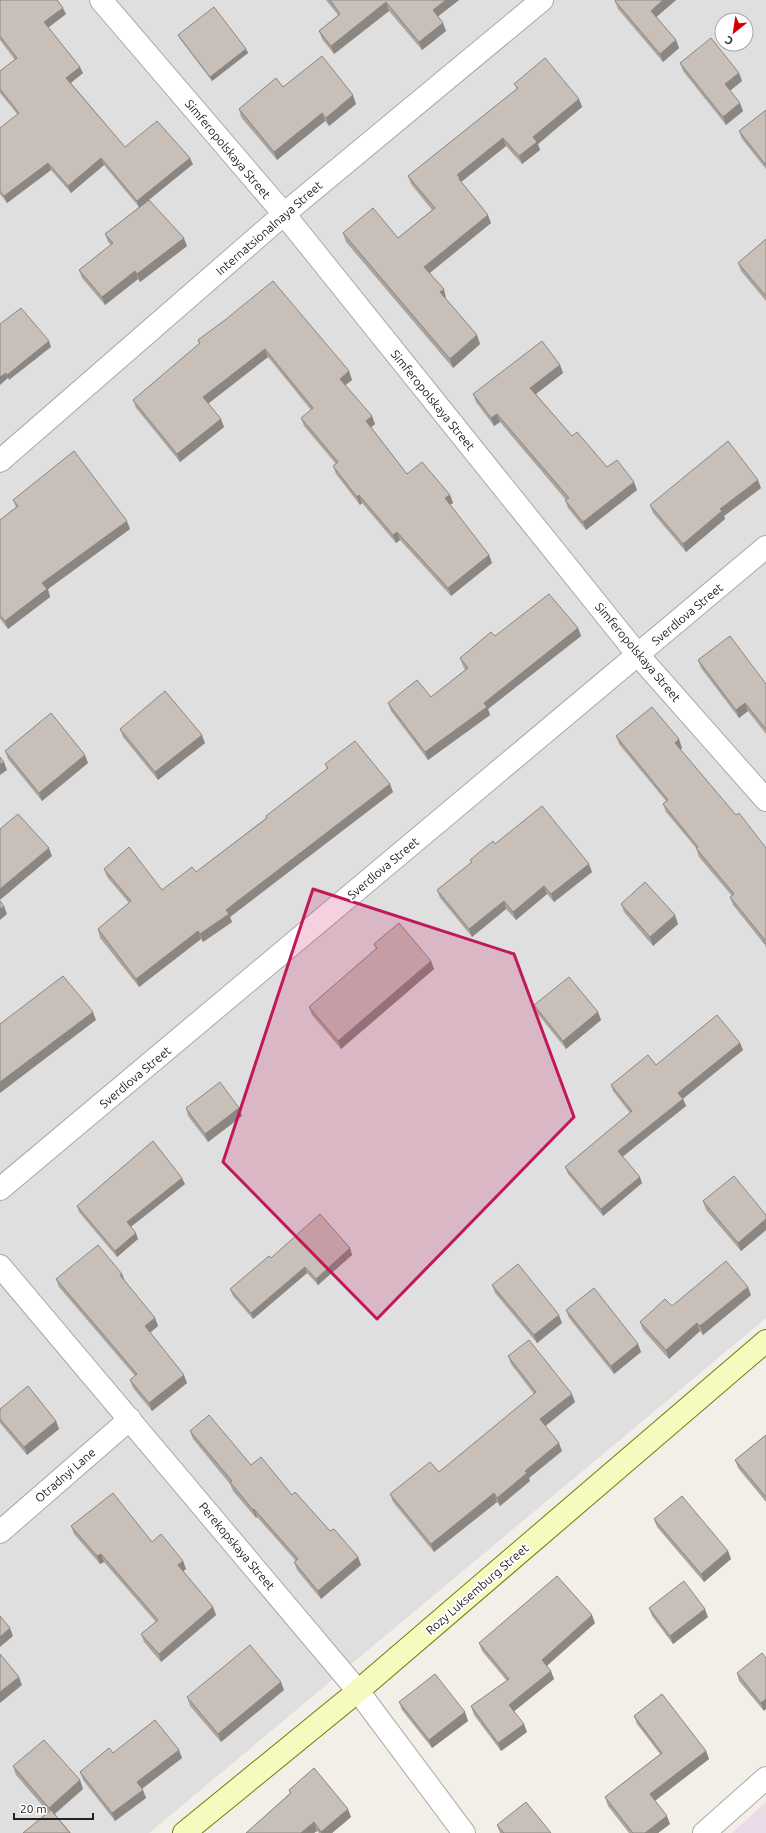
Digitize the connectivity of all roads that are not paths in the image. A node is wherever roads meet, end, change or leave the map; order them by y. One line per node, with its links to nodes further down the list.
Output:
1 (101, 0): 3 (street, Simferopolskaya Street)
2 (542, 0): 3 (street, Internatsionalnaya Street)
3 (284, 214): 4 (street, Internatsionalnaya Street); 6 (street, Simferopolskaya Street)
4 (0, 461)
5 (766, 548): 6 (street, Sverdlova Street)
6 (638, 655): 7 (street, Simferopolskaya Street); 8 (street, Sverdlova Street)
7 (766, 800)
8 (0, 1189)
9 (0, 1266): 11 (street, Perekopskaya Street)
10 (766, 1341): 13 (main road, Rozy Luksemburg Street)
11 (130, 1419): 12 (street, Otradnyi Lane); 13 (street, Perekopskaya Street)
12 (0, 1532)
13 (358, 1691): 15 (main road, Rozy Luksemburg Street); 16 (street, Perekopskaya Street)
14 (766, 1778): 17 (street)
15 (184, 1833)
16 (464, 1833)
17 (704, 1833)

